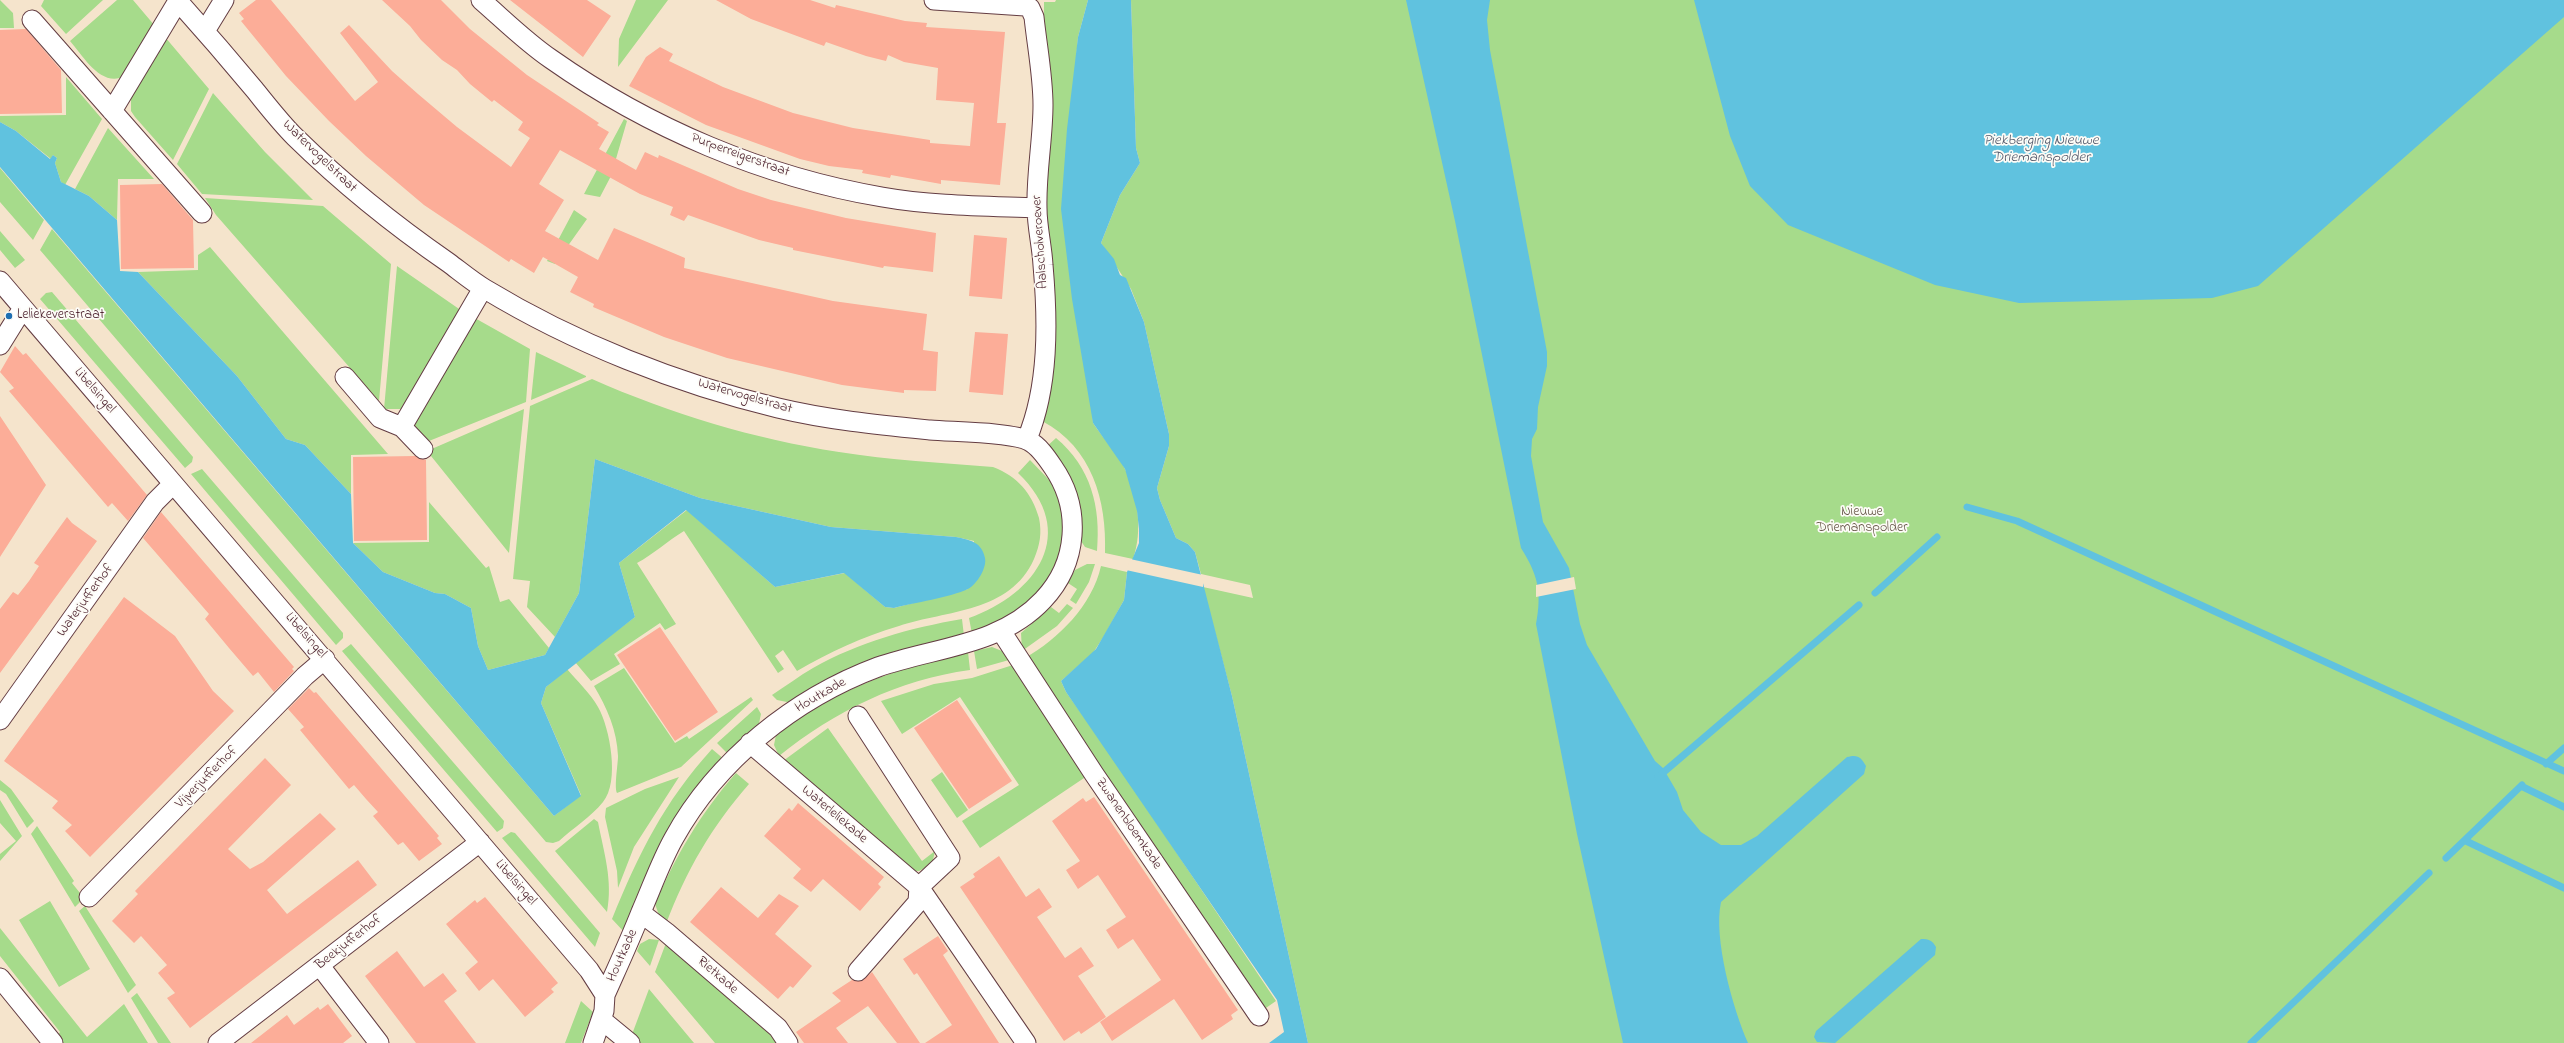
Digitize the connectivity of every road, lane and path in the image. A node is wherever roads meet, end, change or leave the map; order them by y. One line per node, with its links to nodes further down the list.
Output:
1 (224, 0): 6 (street)
2 (481, 0): 8 (street, Purperreigerstraat)
3 (934, 0): 8 (street, Aalscholveroever)
4 (177, 1): 6 (street, Watervogelstraat); 7 (street, Watervogelstraat)
5 (32, 20): 7 (street)
6 (205, 31): 11 (street, Watervogelstraat)
7 (112, 111): 9 (street)
8 (1037, 208): 16 (street, Aalscholveroever)
9 (202, 213)
10 (0, 281): 12 (street, Libelsingel)
11 (483, 288): 15 (street); 16 (street, Watervogelstraat)
12 (23, 308): 13 (street); 18 (street, Libelsingel)
13 (0, 345)
14 (345, 377): 15 (street)
15 (402, 427): 17 (street)
16 (1027, 439): 19 (street, Houtkade)
17 (424, 449)
18 (173, 484): 20 (street, Libelsingel); 22 (street, Waterjufferhof)
19 (1001, 631): 23 (street, Houtkade); 32 (street, Zwanenbloemkade)
20 (325, 659): 24 (street, Libelsingel); 26 (street, Vijverjufferhof)
21 (858, 716): 25 (street)
22 (0, 720)
23 (750, 743): 25 (street, Waterleliekade); 27 (street, Houtkade)
24 (480, 842): 28 (street, Beekjufferhof); 31 (street, Libelsingel)
25 (919, 887): 29 (street); 40 (street, Waterleliekade)
26 (89, 897)
27 (641, 913): 31 (street, Houtkade); 39 (street, Rietkade)
28 (320, 966): 35 (street, Beekjufferhof); 36 (street)
29 (858, 971)
30 (0, 978): 34 (street)
31 (605, 995): 33 (street, Houtkade)
32 (1259, 1016)
33 (602, 1020): 37 (street, Houtkade); 38 (street)
34 (53, 1043)
35 (218, 1043)
36 (379, 1043)
37 (593, 1043)
38 (630, 1043)
39 (788, 1043)
40 (1026, 1043)

